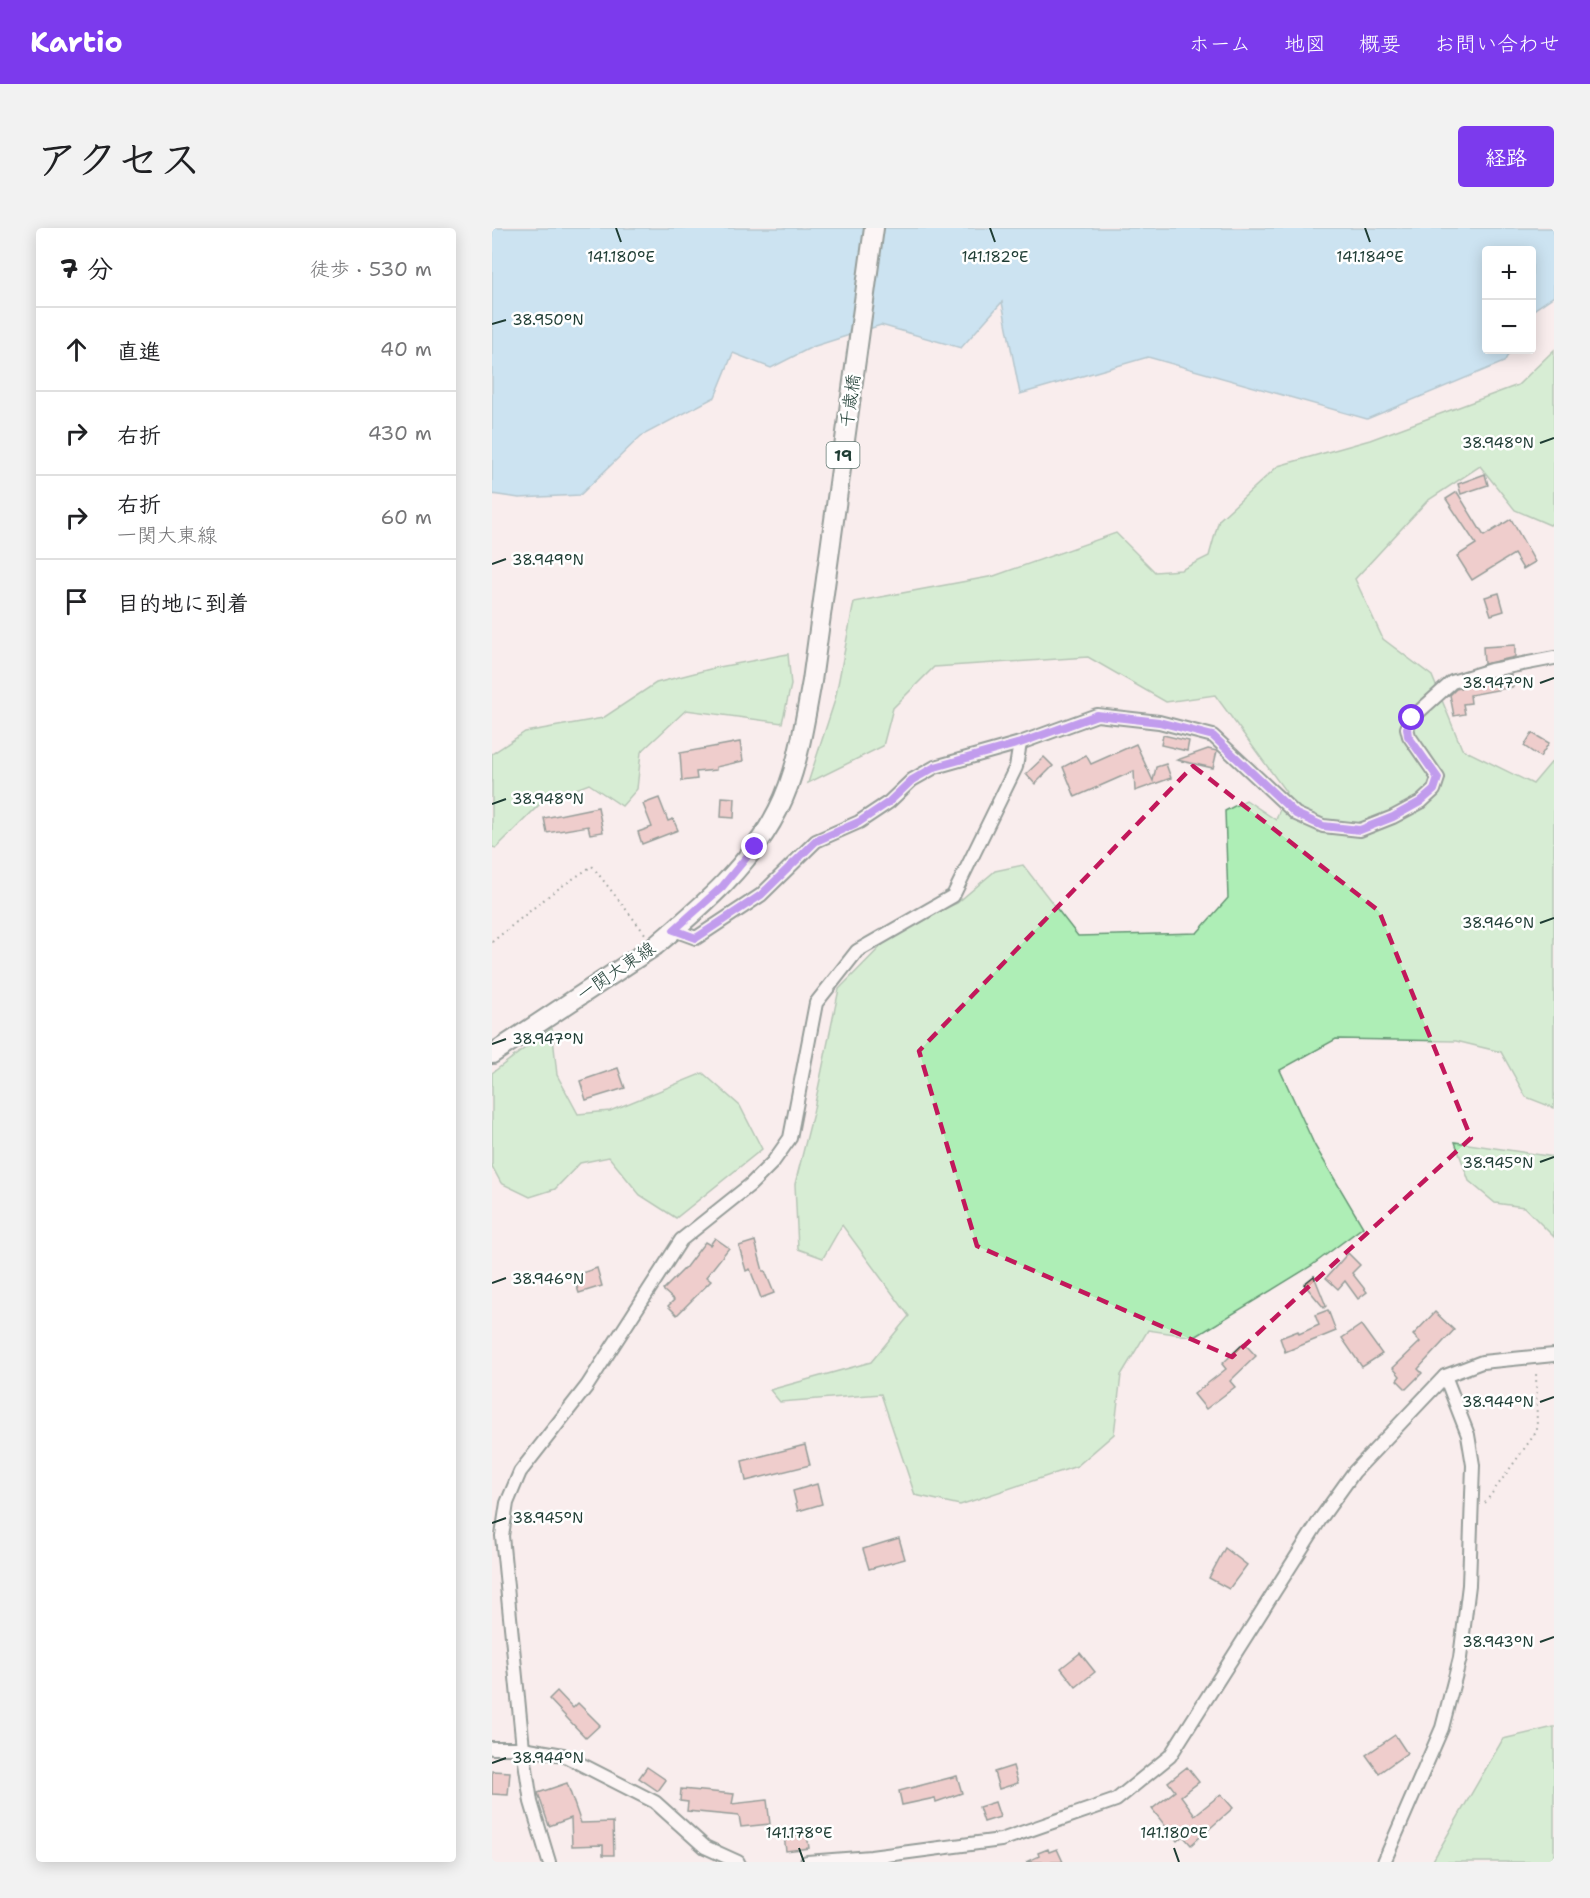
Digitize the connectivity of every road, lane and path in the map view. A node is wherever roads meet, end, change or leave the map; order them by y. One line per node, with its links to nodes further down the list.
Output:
1 (874, 228): 3 (main road, 千歳橋 / 19)
2 (1554, 658): 4 (street)
3 (812, 681): 5 (main road, 一関大東線 / 19)
4 (1020, 743): 5 (street); 14 (street)
5 (674, 930): 7 (main road, 一関大東線 / 19)
6 (492, 942): 7 (path)
7 (655, 946): 8 (main road, 一関大東線 / 19)
8 (492, 1054)
9 (1554, 1355): 10 (street)
10 (1535, 1356): 11 (street); 12 (path)
11 (1445, 1376): 12 (street); 17 (street)
12 (1472, 1520): 18 (street)
13 (492, 1748): 14 (street)
14 (523, 1748): 15 (street); 16 (street)
15 (549, 1862)
16 (738, 1862)
17 (807, 1862)
18 (1384, 1862)

